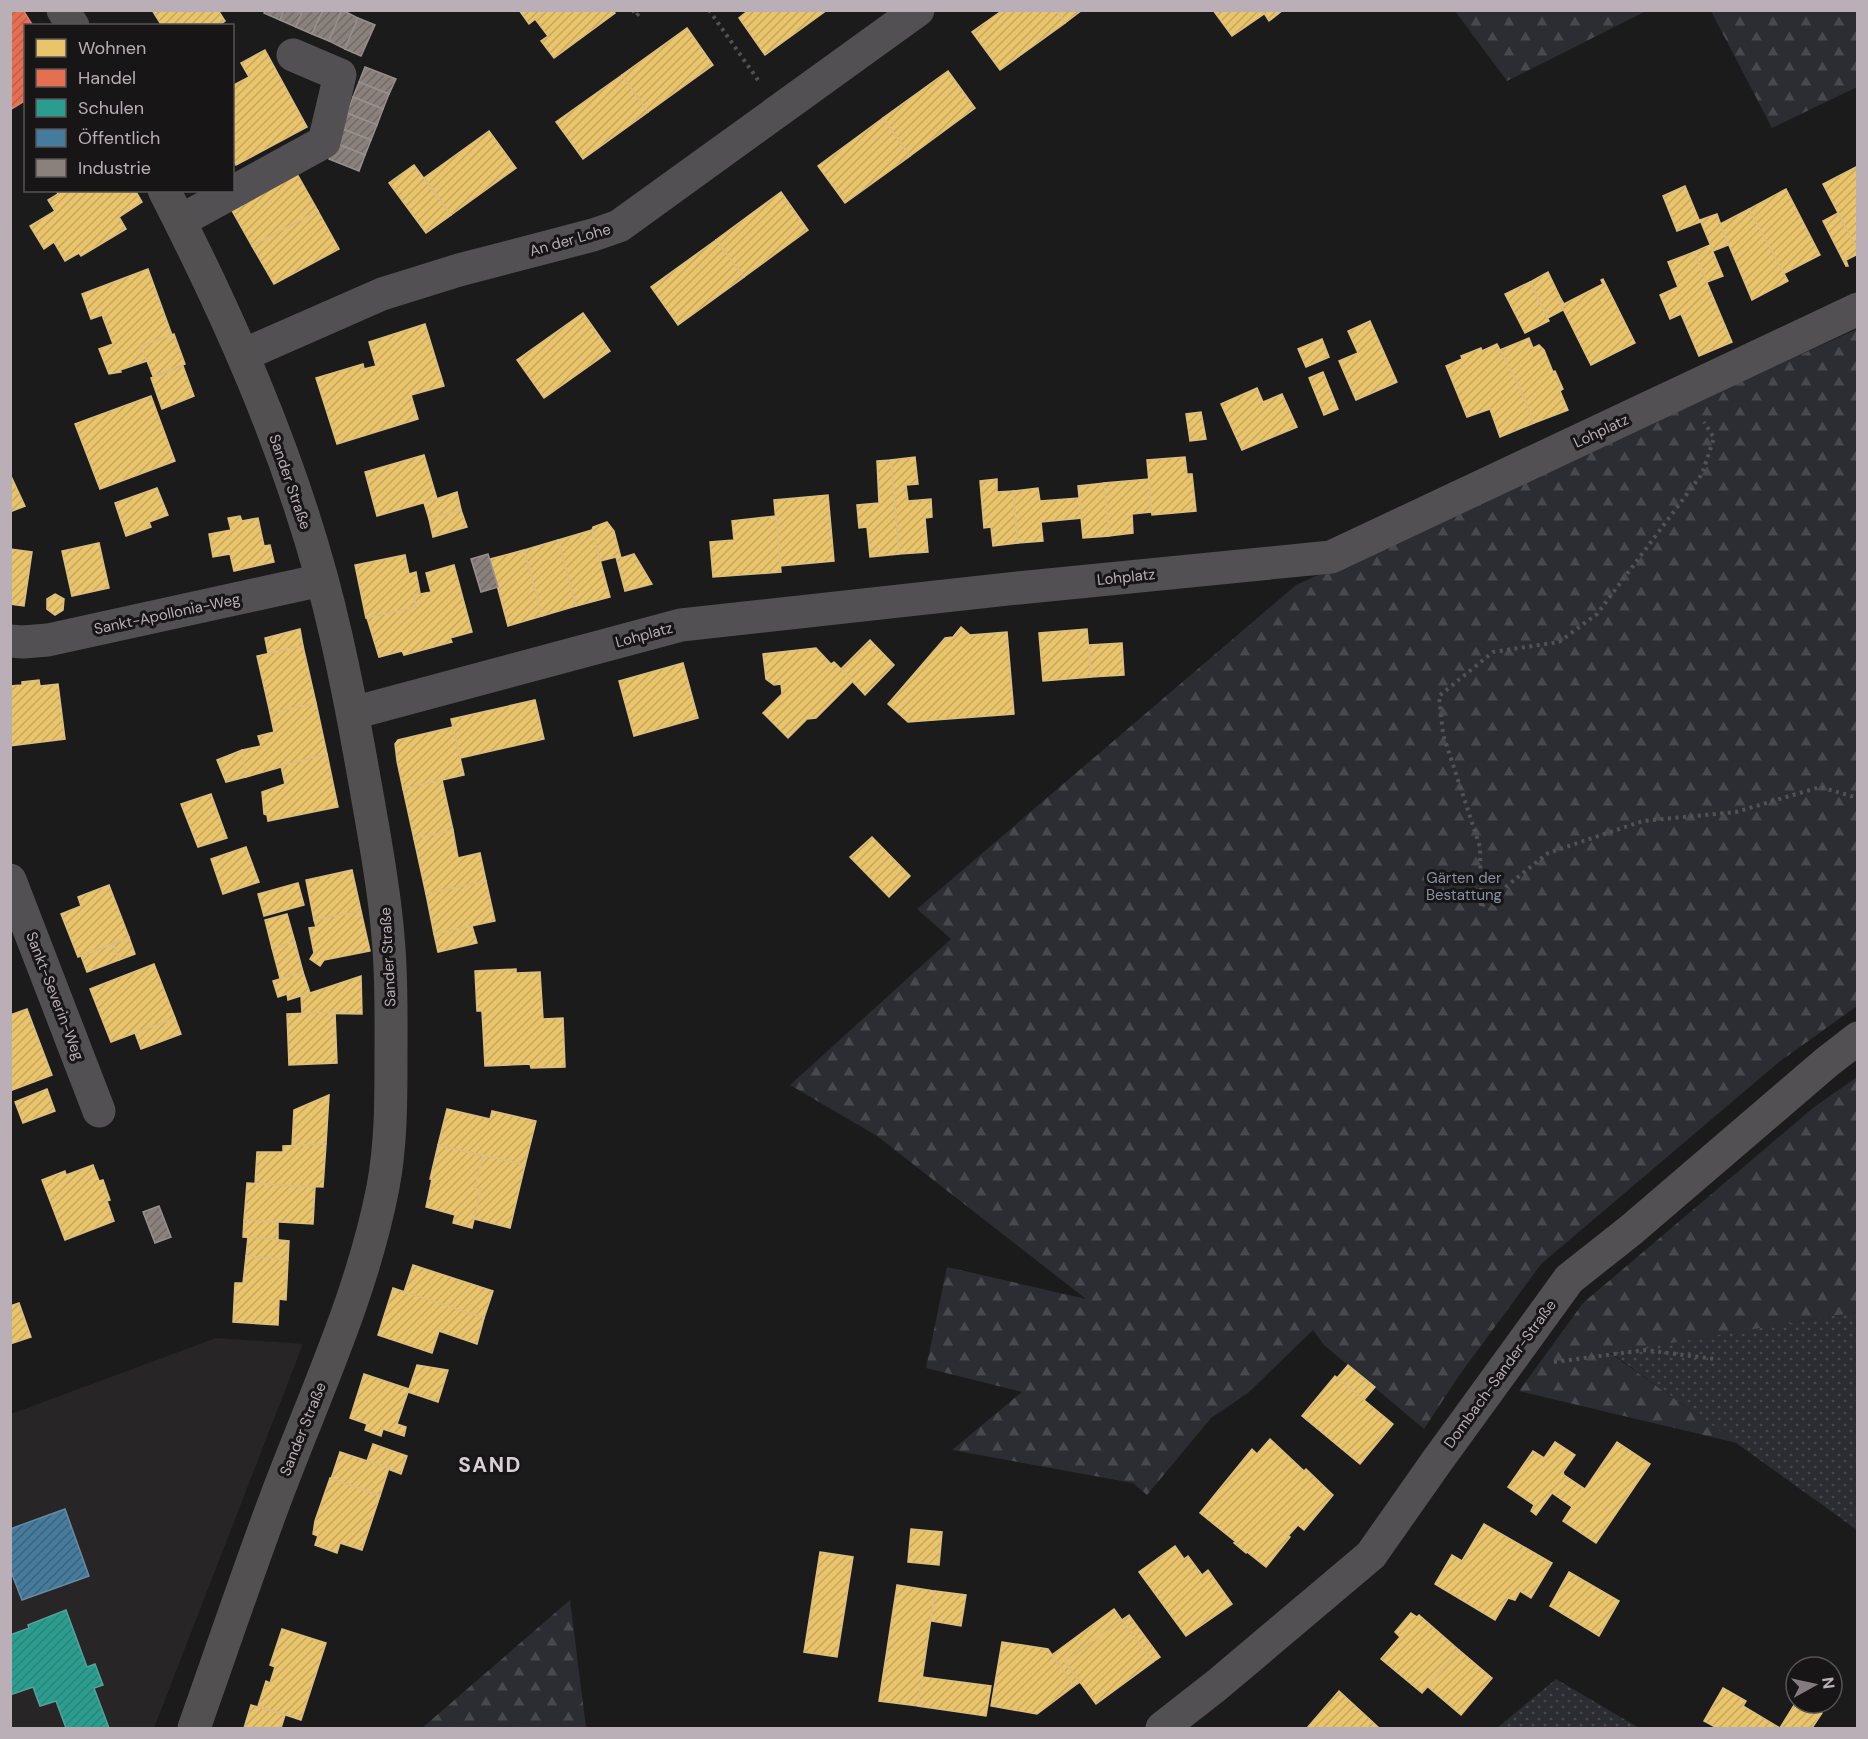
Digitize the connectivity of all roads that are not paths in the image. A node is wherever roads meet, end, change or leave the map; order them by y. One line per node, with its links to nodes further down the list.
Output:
1 (63, 10): 3 (main road)
2 (918, 10): 10 (street, An der Lohe)
3 (72, 24)
4 (293, 55): 5 (street)
5 (234, 191)
6 (165, 192): 8 (main road, Sander Straße)
7 (233, 192): 8 (street)
8 (180, 221): 10 (main road, Sander Straße)
9 (1857, 309): 13 (street, Lohplatz)
10 (243, 355): 11 (main road, Sander Straße)
11 (322, 580): 12 (street, Sankt-Apollonia-Weg); 13 (main road, Sander Straße)
12 (10, 641)
13 (353, 714): 17 (main road, Sander Straße)
14 (10, 880): 16 (street, Sankt-Severin-Weg)
15 (1857, 1038): 18 (street, Dombach-Sander-Straße)
16 (99, 1111)
17 (194, 1728)
18 (1162, 1728)

